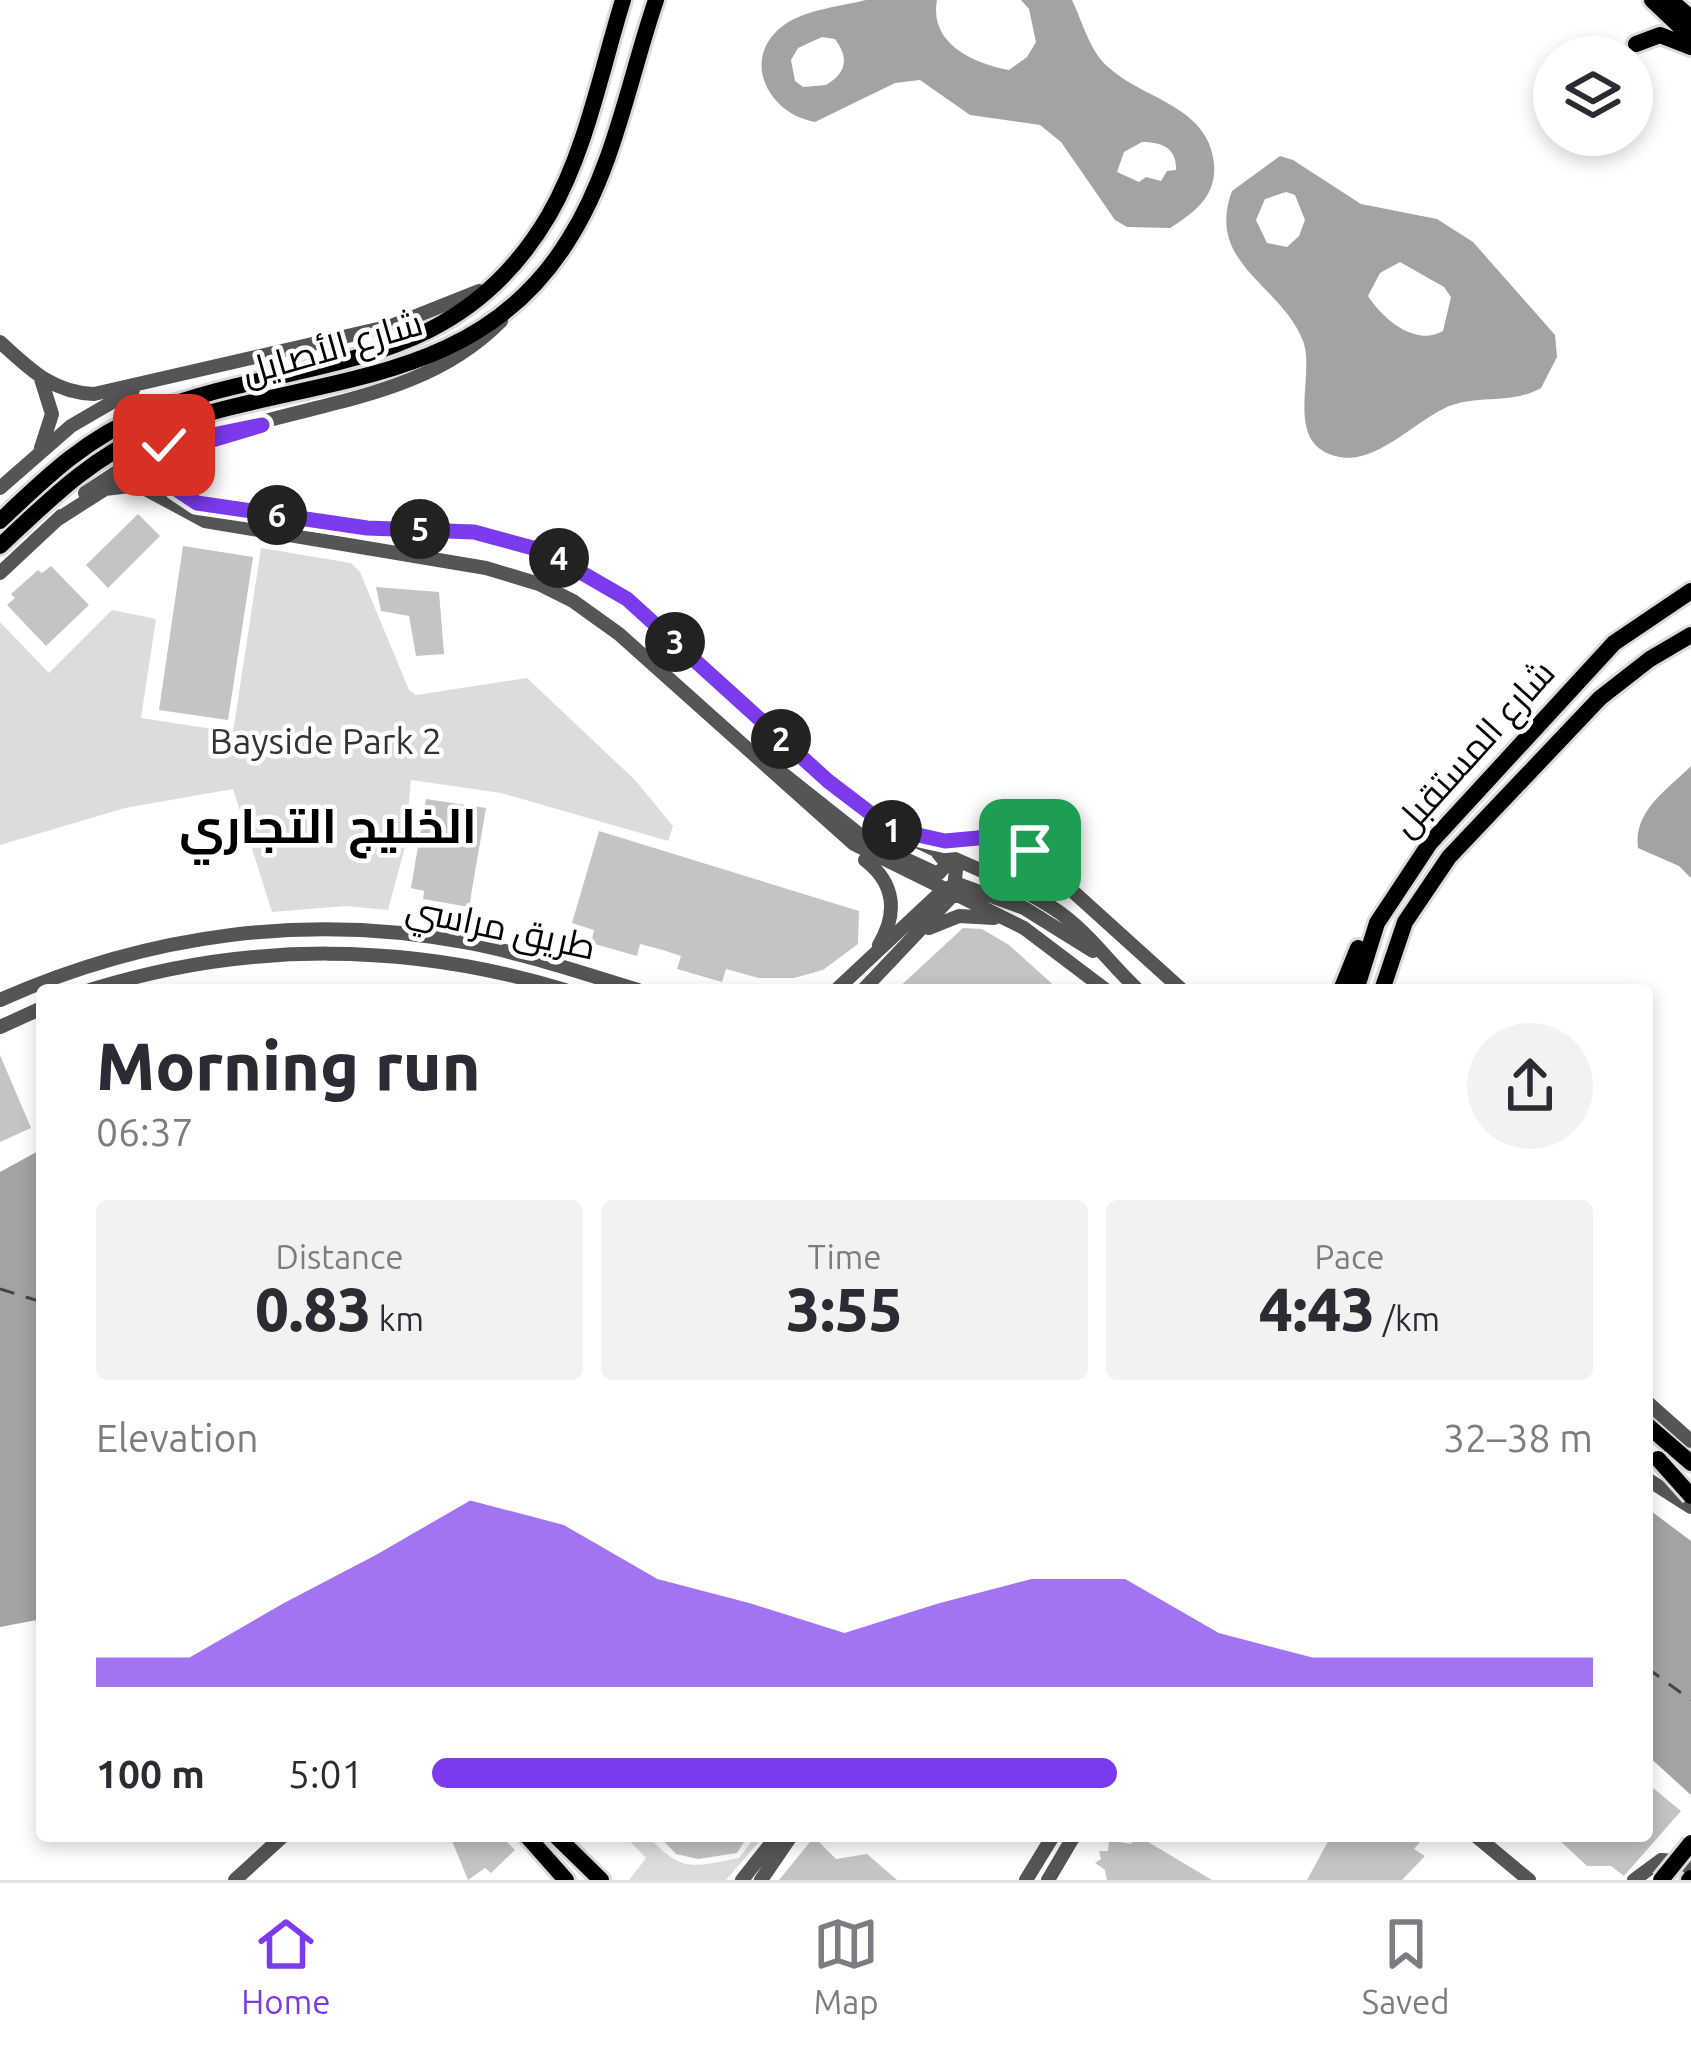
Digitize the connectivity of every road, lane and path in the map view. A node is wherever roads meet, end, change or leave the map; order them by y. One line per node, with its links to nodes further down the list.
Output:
1 (623, 0): 9 (main road, شارع الأصايل)
2 (656, 0): 10 (main road, شارع الأصايل)
3 (1652, 0): 6 (main road)
4 (1670, 0): 5 (main road)
5 (1691, 18)
6 (1691, 37)
7 (1653, 40): 8 (main road)
8 (1691, 47)
9 (498, 279): 13 (street); 18 (main road, شارع الأصايل)
10 (521, 300): 14 (street); 19 (main road, شارع الأصايل)
11 (0, 342): 12 (street)
12 (41, 379): 13 (street); 15 (street)
13 (106, 398): 15 (street)
14 (187, 443): 17 (street); 25 (street)
15 (40, 451): 16 (street)
16 (0, 488)
17 (58, 519): 20 (street); 23 (street)
18 (0, 520)
19 (0, 546)
20 (0, 573)
21 (1691, 591): 31 (main road, شارع المستقبل)
22 (1689, 635): 47 (main road, شارع المستقبل)
23 (746, 751): 24 (street); 26 (street)
24 (788, 789): 29 (street); 34 (street)
25 (891, 829): 26 (street); 27 (street)
26 (934, 851): 28 (street)
27 (1035, 856): 30 (street); 44 (street)
28 (957, 862): 29 (street); 30 (street)
29 (951, 890): 32 (street); 33 (street); 34 (street); 35 (street)
30 (1026, 893): 35 (street)
31 (1377, 923): 45 (main road); 46 (main road, شارع المستقبل)
32 (1024, 928): 33 (street); 42 (street)
33 (920, 934): 41 (street)
34 (870, 960): 40 (street)
35 (1116, 969): 43 (street)
36 (40, 984): 39 (street, طريق مراسي)
37 (123, 984): 38 (street, طريق مراسي)
38 (543, 984)
39 (616, 984)
40 (843, 984)
41 (869, 984)
42 (1098, 984)
43 (1132, 984)
44 (1175, 984)
45 (1343, 984)
46 (1358, 984)
47 (1384, 984)
48 (36, 986): 49 (street, طريق مراسي)
49 (0, 1000)
50 (36, 1011): 51 (street)
51 (0, 1027)
52 (1653, 1409): 54 (street)
53 (1653, 1427): 54 (main road)
54 (1682, 1443): 56 (main road)
55 (1653, 1456): 60 (main road, bridge)
56 (1691, 1463)
57 (1653, 1483): 59 (street)
58 (1691, 1486): 59 (street)
59 (1668, 1492): 61 (street)
60 (1691, 1496)
61 (1691, 1507)
62 (276, 1842): 72 (street)
63 (532, 1842): 73 (main road)
64 (562, 1842): 74 (main road)
65 (772, 1842): 75 (street)
66 (787, 1842): 76 (street)
67 (1049, 1842): 77 (street)
68 (1070, 1842): 78 (street)
69 (1483, 1842): 79 (street)
70 (1691, 1843): 81 (main road, bridge)
71 (1691, 1876): 80 (street)
72 (235, 1880)
73 (566, 1880)
74 (601, 1880)
75 (742, 1880)
76 (761, 1880)
77 (1026, 1880)
78 (1048, 1880)
79 (1529, 1880)
80 (1634, 1880)
81 (1661, 1880)

